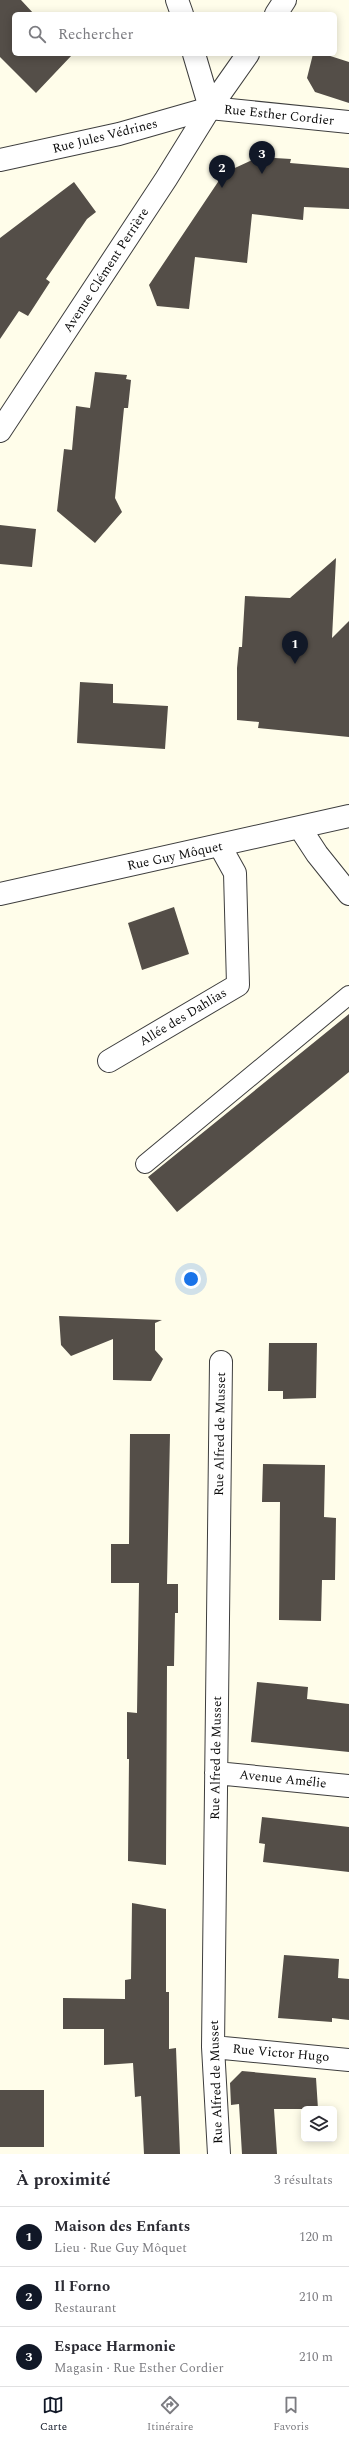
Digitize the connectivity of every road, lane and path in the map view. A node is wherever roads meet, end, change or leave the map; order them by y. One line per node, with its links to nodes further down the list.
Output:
1 (177, 0): 3 (street)
2 (285, 0): 4 (street)
3 (181, 12)
4 (277, 12)
5 (195, 56): 7 (street)
6 (247, 56): 7 (street, Avenue Clément Perrière)
7 (210, 108): 8 (street, Rue Esther Cordier); 9 (street, Rue Jules Védrines); 10 (street, Avenue Clément Perrière)
8 (349, 122)
9 (0, 160)
10 (0, 431)
11 (349, 816): 12 (street, Rue Guy Môquet)
12 (300, 828): 13 (street, Rue Guy Môquet); 15 (street)
13 (220, 846): 14 (street, Rue Guy Môquet); 17 (street, Allée des Dahlias)
14 (0, 894)
15 (349, 894)
16 (349, 995): 18 (lane)
17 (109, 1061)
18 (145, 1164)
19 (221, 1362): 20 (street, Rue Alfred de Musset)
20 (216, 1773): 21 (street, Avenue Amélie); 22 (street, Rue Alfred de Musset)
21 (349, 1786)
22 (213, 2047): 23 (street, Rue Victor Hugo); 24 (street, Rue Alfred de Musset)
23 (349, 2060)
24 (219, 2154)

